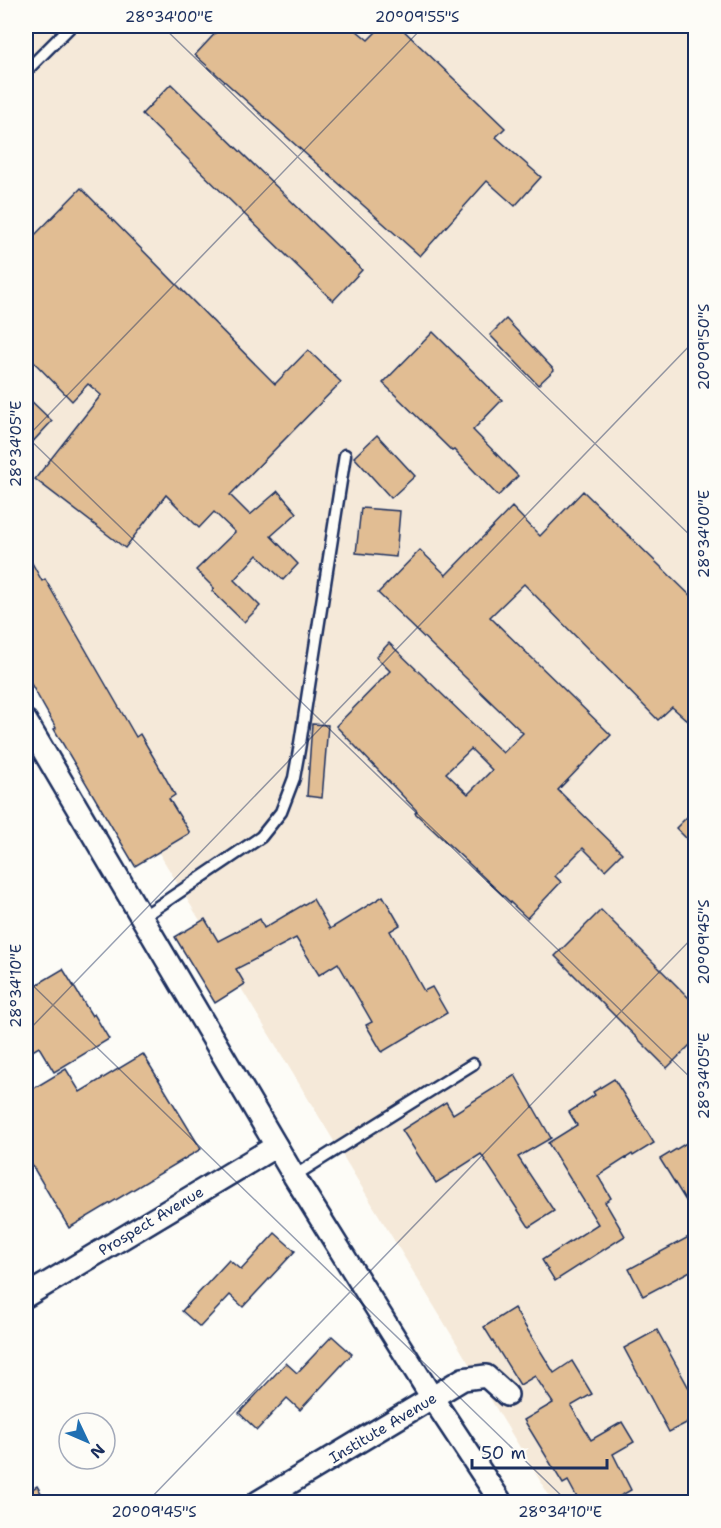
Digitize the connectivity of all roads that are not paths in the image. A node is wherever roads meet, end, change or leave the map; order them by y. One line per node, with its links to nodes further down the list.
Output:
1 (71, 26): 2 (lane)
2 (26, 71)
3 (345, 455): 5 (lane)
4 (26, 721): 5 (street)
5 (141, 918): 7 (street)
6 (473, 1064): 8 (lane)
7 (276, 1146): 8 (street); 9 (street, Prospect Avenue)
8 (294, 1176): 11 (street)
9 (26, 1296)
10 (507, 1395): 11 (street, Institute Avenue)
11 (433, 1399): 12 (street, Institute Avenue); 13 (street)
12 (258, 1503)
13 (501, 1503)

